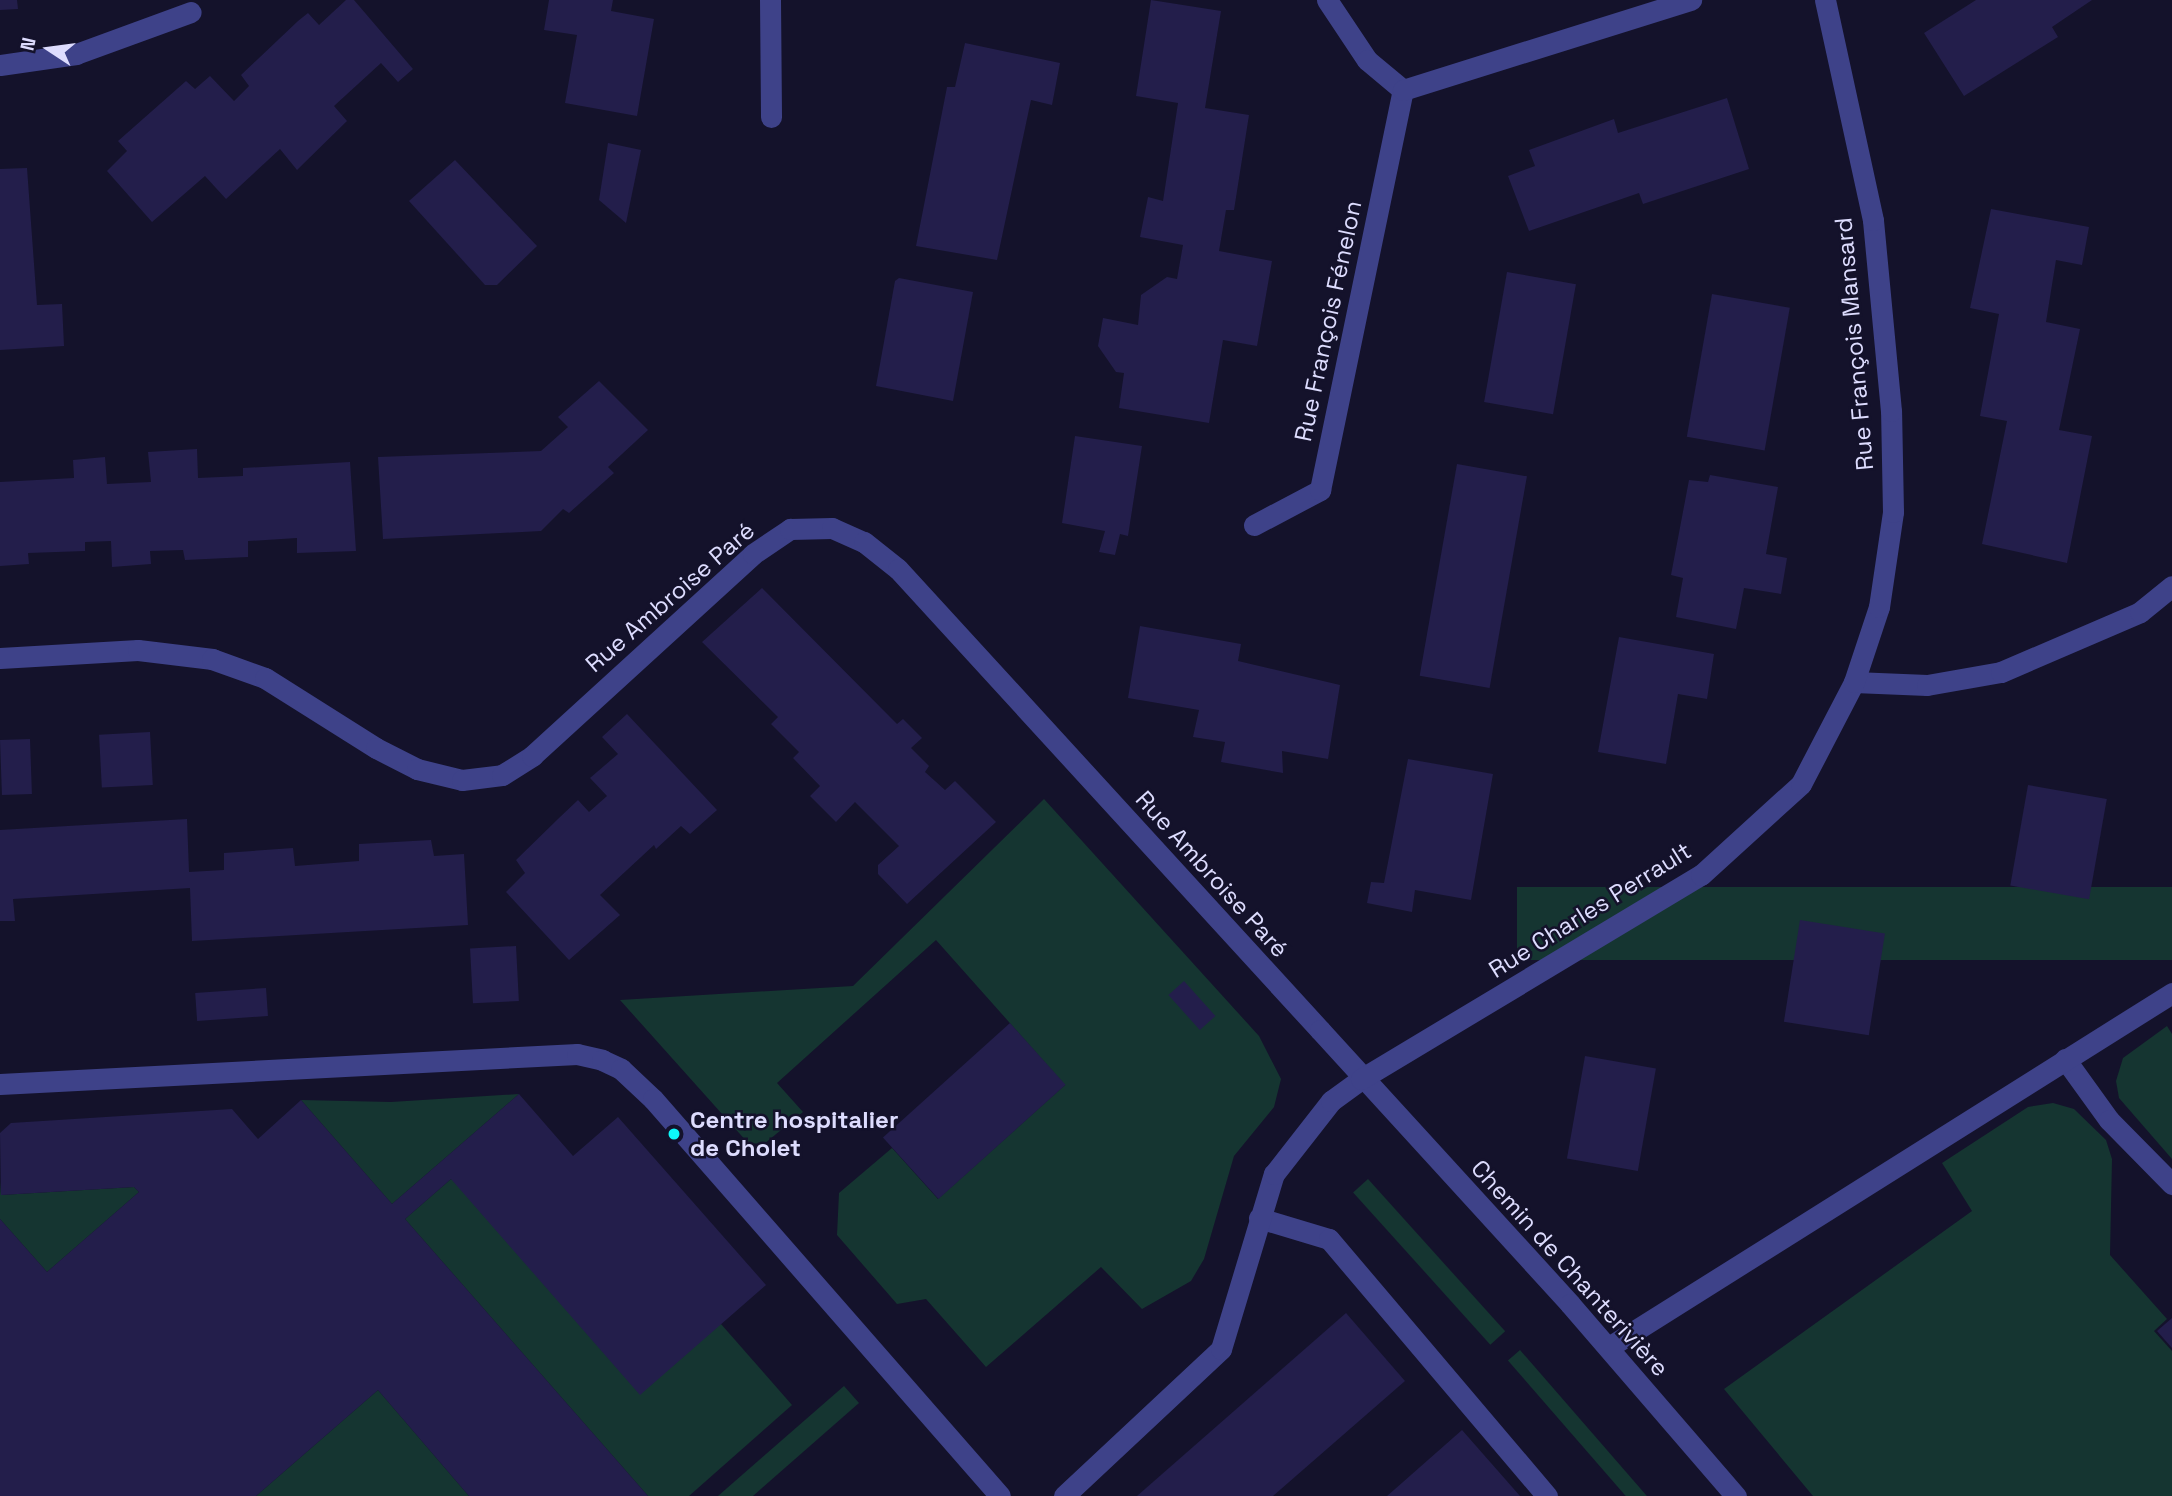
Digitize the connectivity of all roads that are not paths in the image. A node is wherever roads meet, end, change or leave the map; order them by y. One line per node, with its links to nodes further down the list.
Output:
1 (769, 0): 8 (street)
2 (1327, 0): 7 (street)
3 (1691, 0): 7 (street)
4 (1825, 0): 12 (street, Rue François Mansard)
5 (191, 12): 6 (street)
6 (0, 65)
7 (1403, 90): 9 (street, Rue François Fénelon)
8 (771, 117)
9 (1254, 525)
10 (2172, 586): 12 (street)
11 (0, 658): 15 (street, Rue Ambroise Paré)
12 (1854, 682): 15 (street, Rue Charles Perrault)
13 (2172, 993): 14 (street)
14 (2065, 1059): 17 (street); 19 (street)
15 (1361, 1079): 18 (street, Rue Charles Perrault); 19 (street, Chemin de Chanterivière)
16 (0, 1084): 20 (street)
17 (2172, 1184)
18 (1259, 1218): 21 (street, Rue Charles Perrault); 22 (street)
19 (1609, 1348): 23 (street, Chemin de Chanterivière)
20 (1000, 1496)
21 (1064, 1496)
22 (1547, 1496)
23 (1736, 1496)

